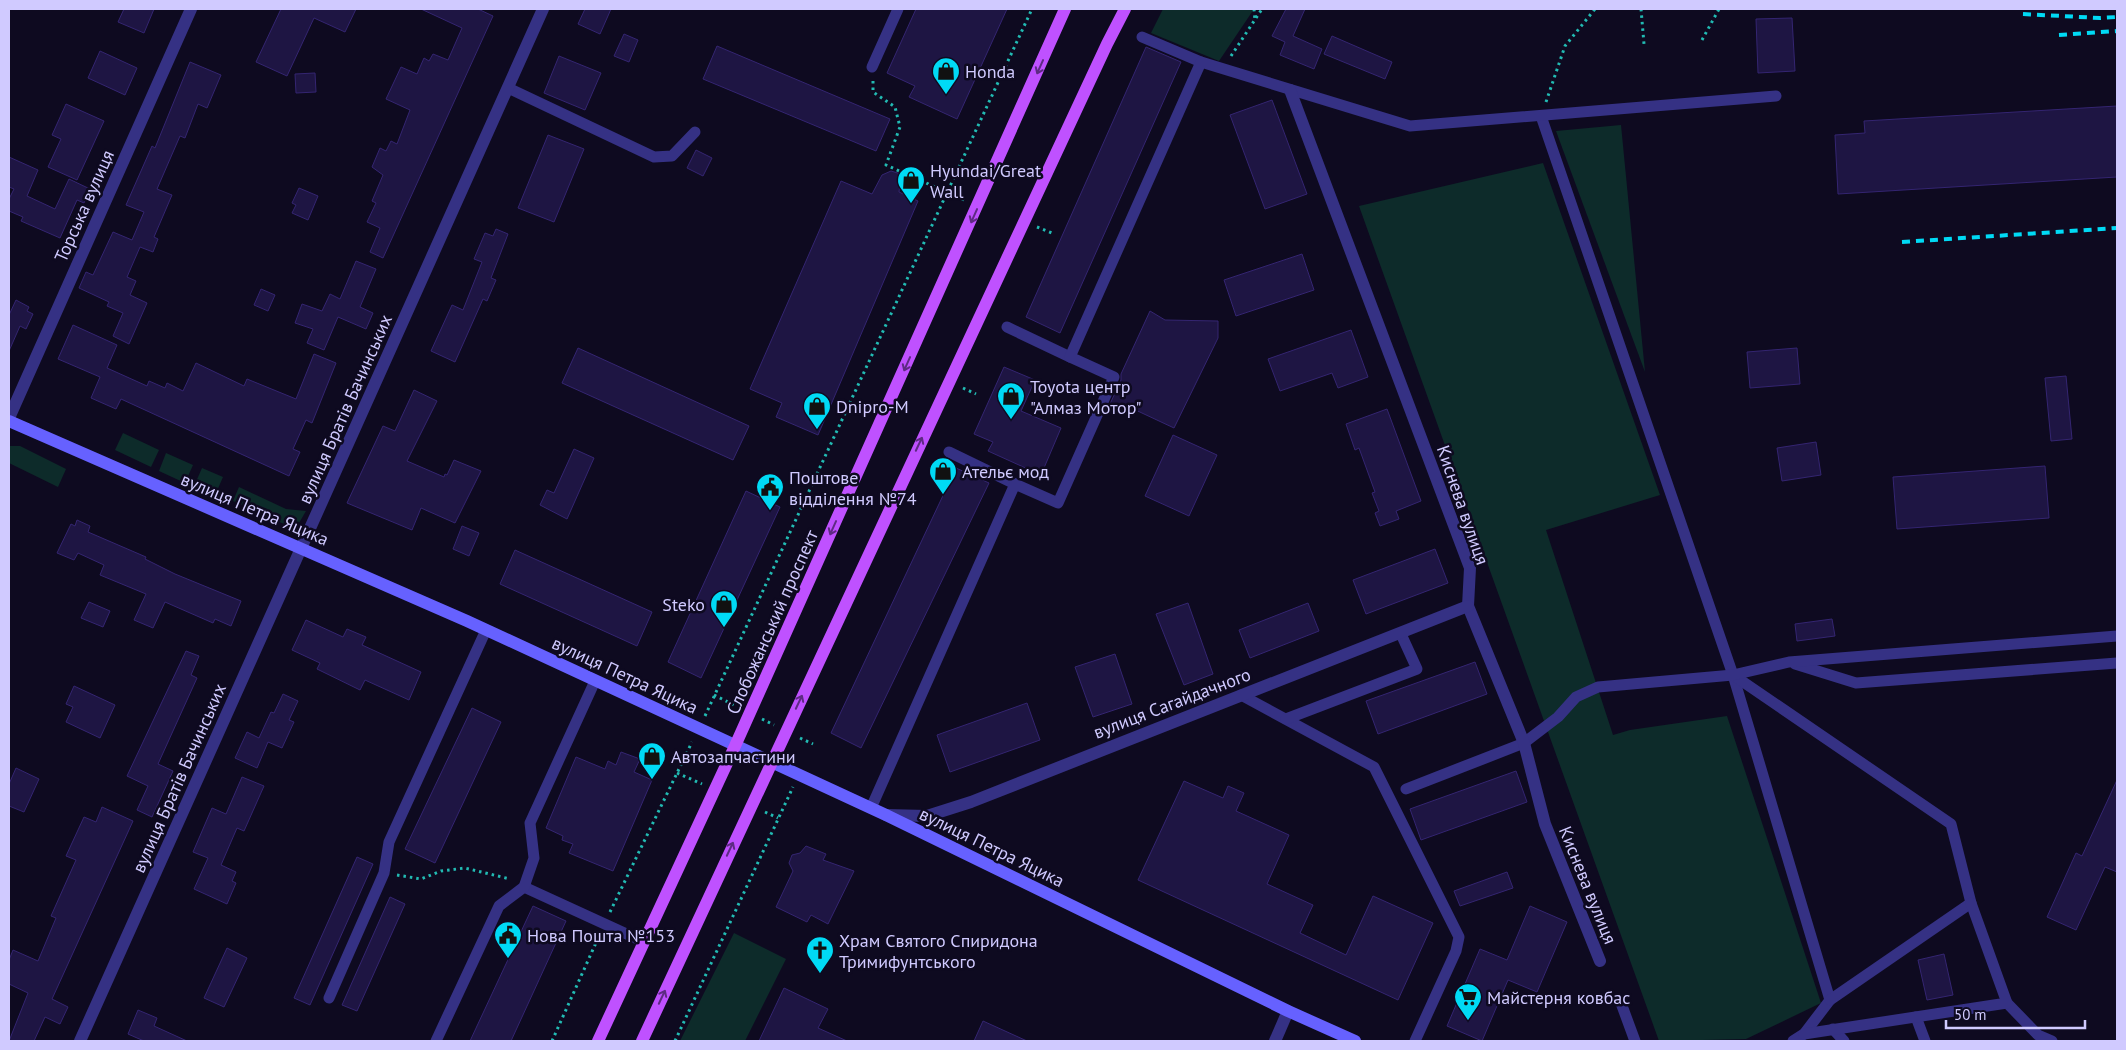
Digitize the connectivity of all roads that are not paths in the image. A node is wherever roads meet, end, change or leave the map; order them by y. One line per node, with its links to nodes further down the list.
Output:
1 (190, 9): 18 (street, Торська вулиця)
2 (543, 9): 11 (street, вулиця Братів Бачинських)
3 (898, 9): 10 (lane)
4 (1066, 9): 33 (main road, Слобожанський проспект, one-way to 33)
5 (1118, 9): 8 (main road)
6 (1125, 9): 8 (main road)
7 (1142, 37): 9 (lane)
8 (1106, 44): 34 (main road, one-way to 8)
9 (1201, 62): 12 (lane); 17 (lane)
10 (872, 67)
11 (508, 88): 15 (lane); 21 (street, вулиця Братів Бачинських)
12 (1290, 90): 14 (lane); 22 (street, Киснева вулиця)
13 (1776, 96): 14 (lane)
14 (1541, 116): 28 (lane)
15 (695, 132)
16 (1007, 327): 17 (lane)
17 (1070, 357): 20 (lane)
18 (9, 420): 21 (street, вулиця Петра Яцика)
19 (949, 452): 20 (lane)
20 (1015, 484): 36 (lane)
21 (302, 548): 23 (street, вулиця Петра Яцика); 50 (street, вулиця Братів Бачинських)
22 (1468, 606): 24 (street, вулиця Сагайдачного); 32 (street, Киснева вулиця)
23 (486, 630): 29 (street, вулиця Петра Яцика); 42 (lane)
24 (1401, 634): 30 (street, вулиця Сагайдачного); 31 (lane)
25 (2117, 636): 26 (lane)
26 (1788, 662): 27 (lane); 28 (lane)
27 (2117, 663)
28 (1733, 675): 32 (lane); 39 (lane); 43 (lane)
29 (595, 681): 33 (street, вулиця Петра Яцика); 38 (lane)
30 (1241, 695): 31 (lane); 37 (street, вулиця Сагайдачного)
31 (1286, 719): 56 (lane)
32 (1524, 743): 35 (lane); 41 (street, Киснева вулиця)
33 (735, 746): 34 (street, вулиця Петра Яцика); 40 (main road, Слобожанський проспект)
34 (771, 762): 36 (street, вулиця Петра Яцика); 53 (main road, one-way to 34)
35 (1406, 790)
36 (871, 808): 37 (street, вулиця Петра Яцика)
37 (886, 815): 46 (street, вулиця Петра Яцика)
38 (525, 885): 40 (lane); 51 (lane)
39 (1971, 903): 43 (lane); 45 (lane)
40 (644, 942): 52 (main road, Слобожанський проспект)
41 (1600, 961)
42 (329, 998)
43 (1830, 1000): 49 (lane)
44 (1621, 1003): 57 (lane)
45 (2007, 1003): 47 (lane); 61 (lane)
46 (1288, 1011): 54 (street); 55 (street, вулиця Петра Яцика)
47 (1916, 1017): 48 (lane); 60 (lane)
48 (1833, 1030): 49 (lane); 59 (lane)
49 (1804, 1034): 58 (lane)
50 (80, 1041)
51 (436, 1041)
52 (598, 1041)
53 (642, 1041)
54 (1274, 1041)
55 (1355, 1041)
56 (1414, 1041)
57 (1635, 1041)
58 (1793, 1041)
59 (1844, 1041)
60 (1925, 1041)
61 (2052, 1041)

